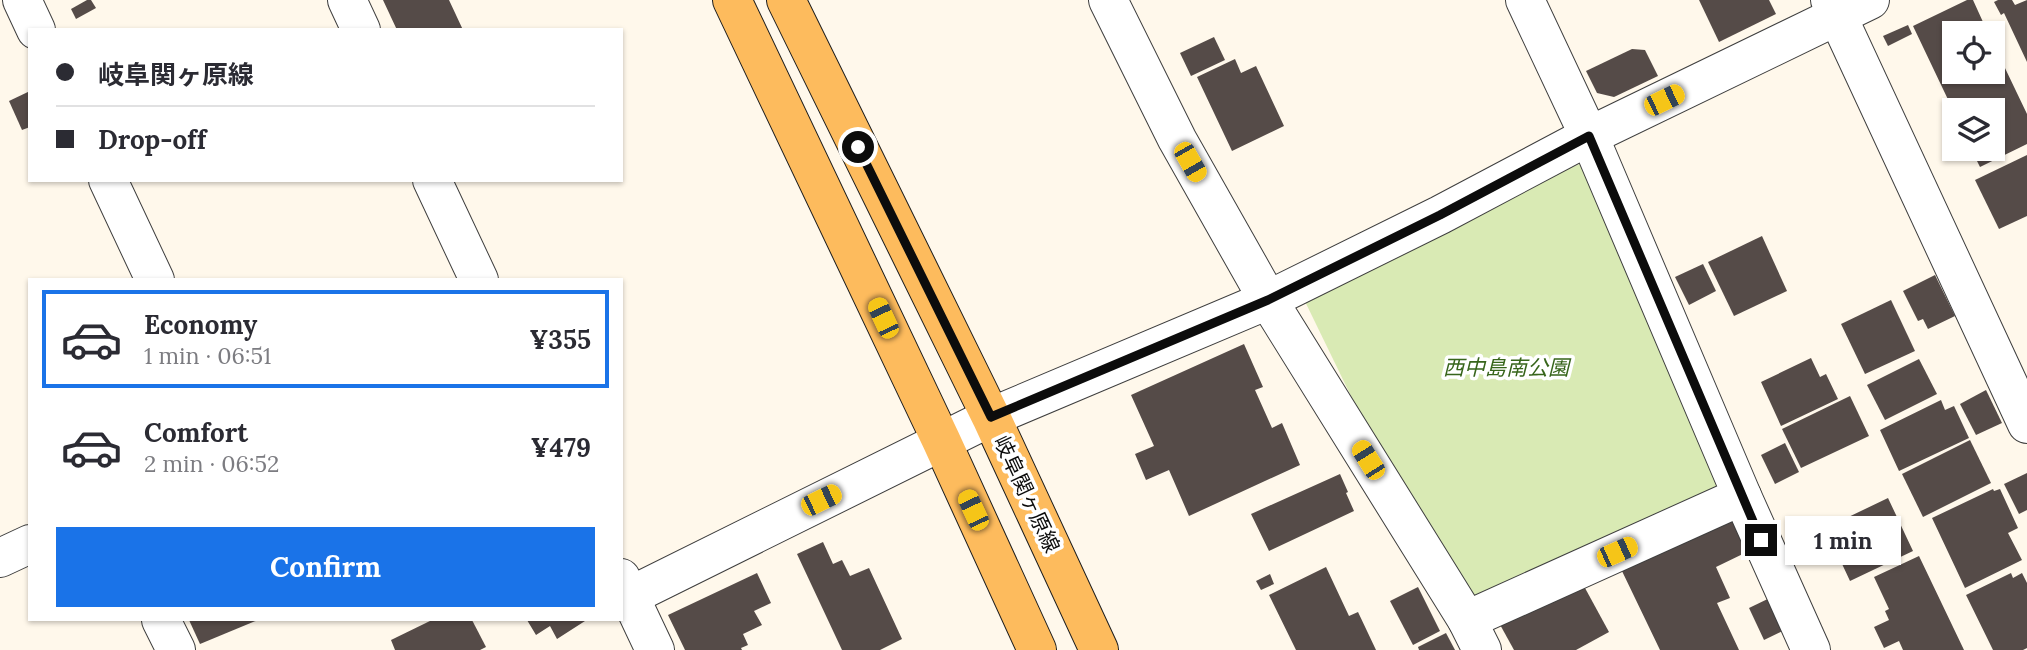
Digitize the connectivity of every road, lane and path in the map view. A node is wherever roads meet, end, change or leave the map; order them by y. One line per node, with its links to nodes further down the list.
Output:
1 (22, 0): 8 (street)
2 (347, 0): 9 (street)
3 (732, 0): 18 (main road)
4 (786, 0): 16 (main road, 岐阜関ヶ原線)
5 (1108, 0): 15 (street)
6 (1525, 0): 10 (street)
7 (1846, 5): 10 (street); 17 (street)
8 (35, 28)
9 (360, 28)
10 (1589, 136): 15 (street); 19 (street)
11 (109, 182): 13 (street)
12 (433, 182): 14 (street)
13 (154, 278)
14 (479, 278)
15 (1268, 300): 16 (street); 24 (street)
16 (991, 417): 18 (street); 28 (main road, 岐阜関ヶ原線)
17 (2027, 424)
18 (941, 440): 22 (street); 27 (main road)
19 (1742, 496): 24 (street); 29 (street)
20 (28, 545): 21 (street)
21 (0, 558)
22 (626, 587): 26 (street)
23 (162, 621): 25 (street)
24 (1474, 635)
25 (176, 650)
26 (655, 650)
27 (1037, 650)
28 (1098, 650)
29 (1811, 650)

